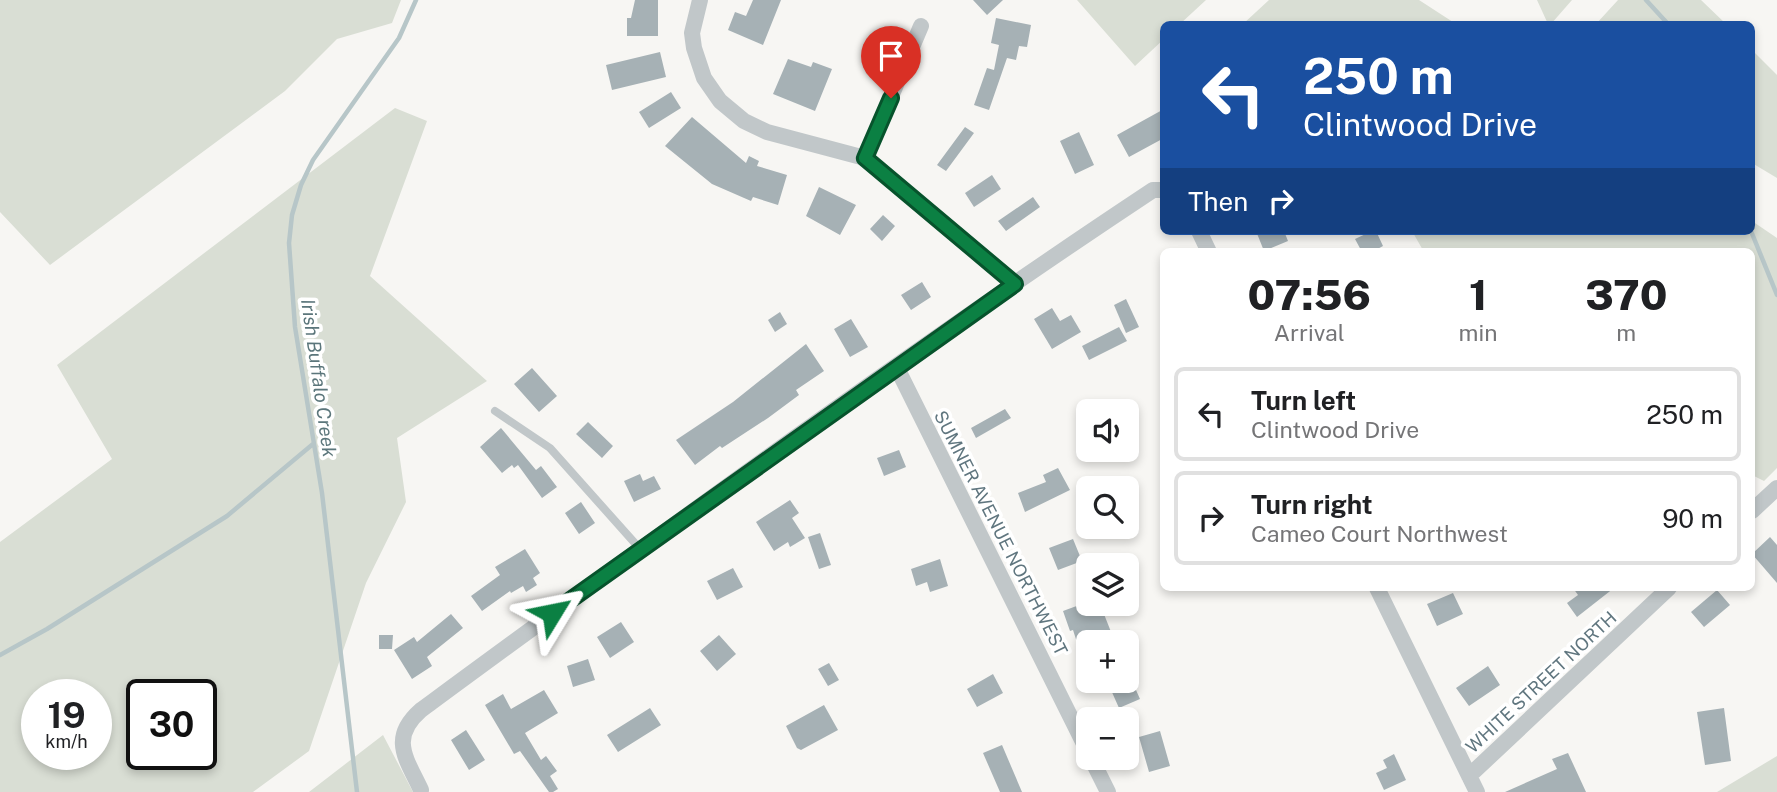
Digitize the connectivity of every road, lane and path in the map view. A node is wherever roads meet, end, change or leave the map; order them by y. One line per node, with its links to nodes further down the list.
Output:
1 (700, 0): 3 (street)
2 (921, 26): 3 (street)
3 (865, 158): 5 (street)
4 (1160, 190): 5 (street)
5 (1015, 284): 6 (street)
6 (897, 368): 10 (street); 13 (street, SUMNER AVENUE NORTHWEST)
7 (495, 411): 10 (lane)
8 (1777, 488): 9 (street)
9 (1755, 508)
10 (641, 550): 16 (street)
11 (1378, 591): 15 (street)
12 (1666, 591): 15 (street, WHITE STREET NORTH)
13 (1076, 728)
14 (1097, 770): 17 (street)
15 (1469, 776): 18 (street)
16 (421, 790)
17 (1108, 792)
18 (1477, 792)

